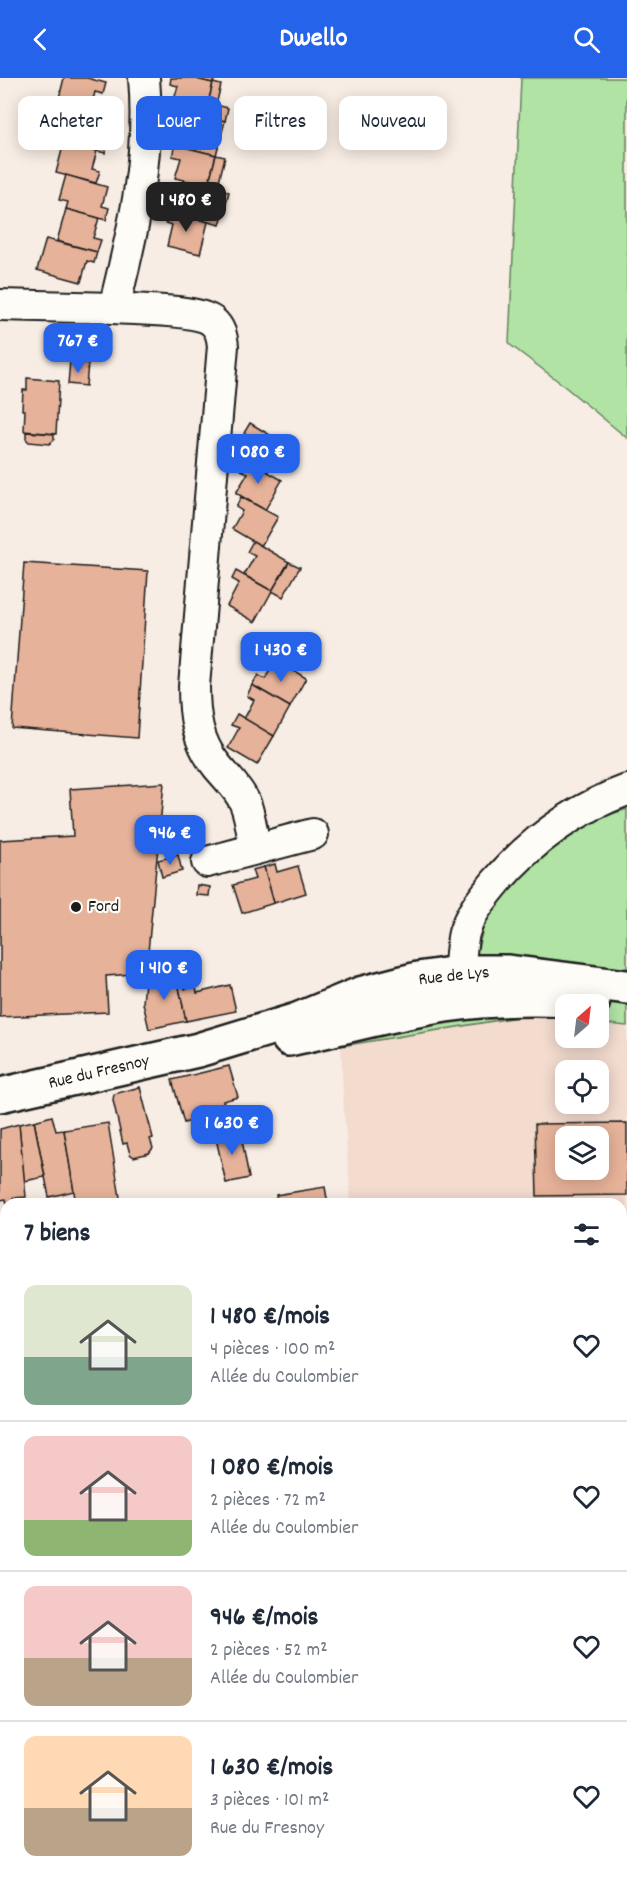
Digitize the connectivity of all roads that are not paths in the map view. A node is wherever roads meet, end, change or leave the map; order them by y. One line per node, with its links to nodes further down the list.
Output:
1 (144, 78): 3 (street)
2 (0, 305): 3 (street)
3 (114, 308): 6 (street)
4 (627, 790): 9 (street)
5 (313, 834): 6 (street)
6 (255, 849): 7 (street)
7 (207, 862)
8 (627, 987): 9 (street, Rue de Lys)
9 (460, 989): 10 (street, Rue de Lys); 11 (street, Rue de Lys)
10 (627, 1002)
11 (288, 1031): 12 (street, Rue du Fresnoy)
12 (0, 1095)

